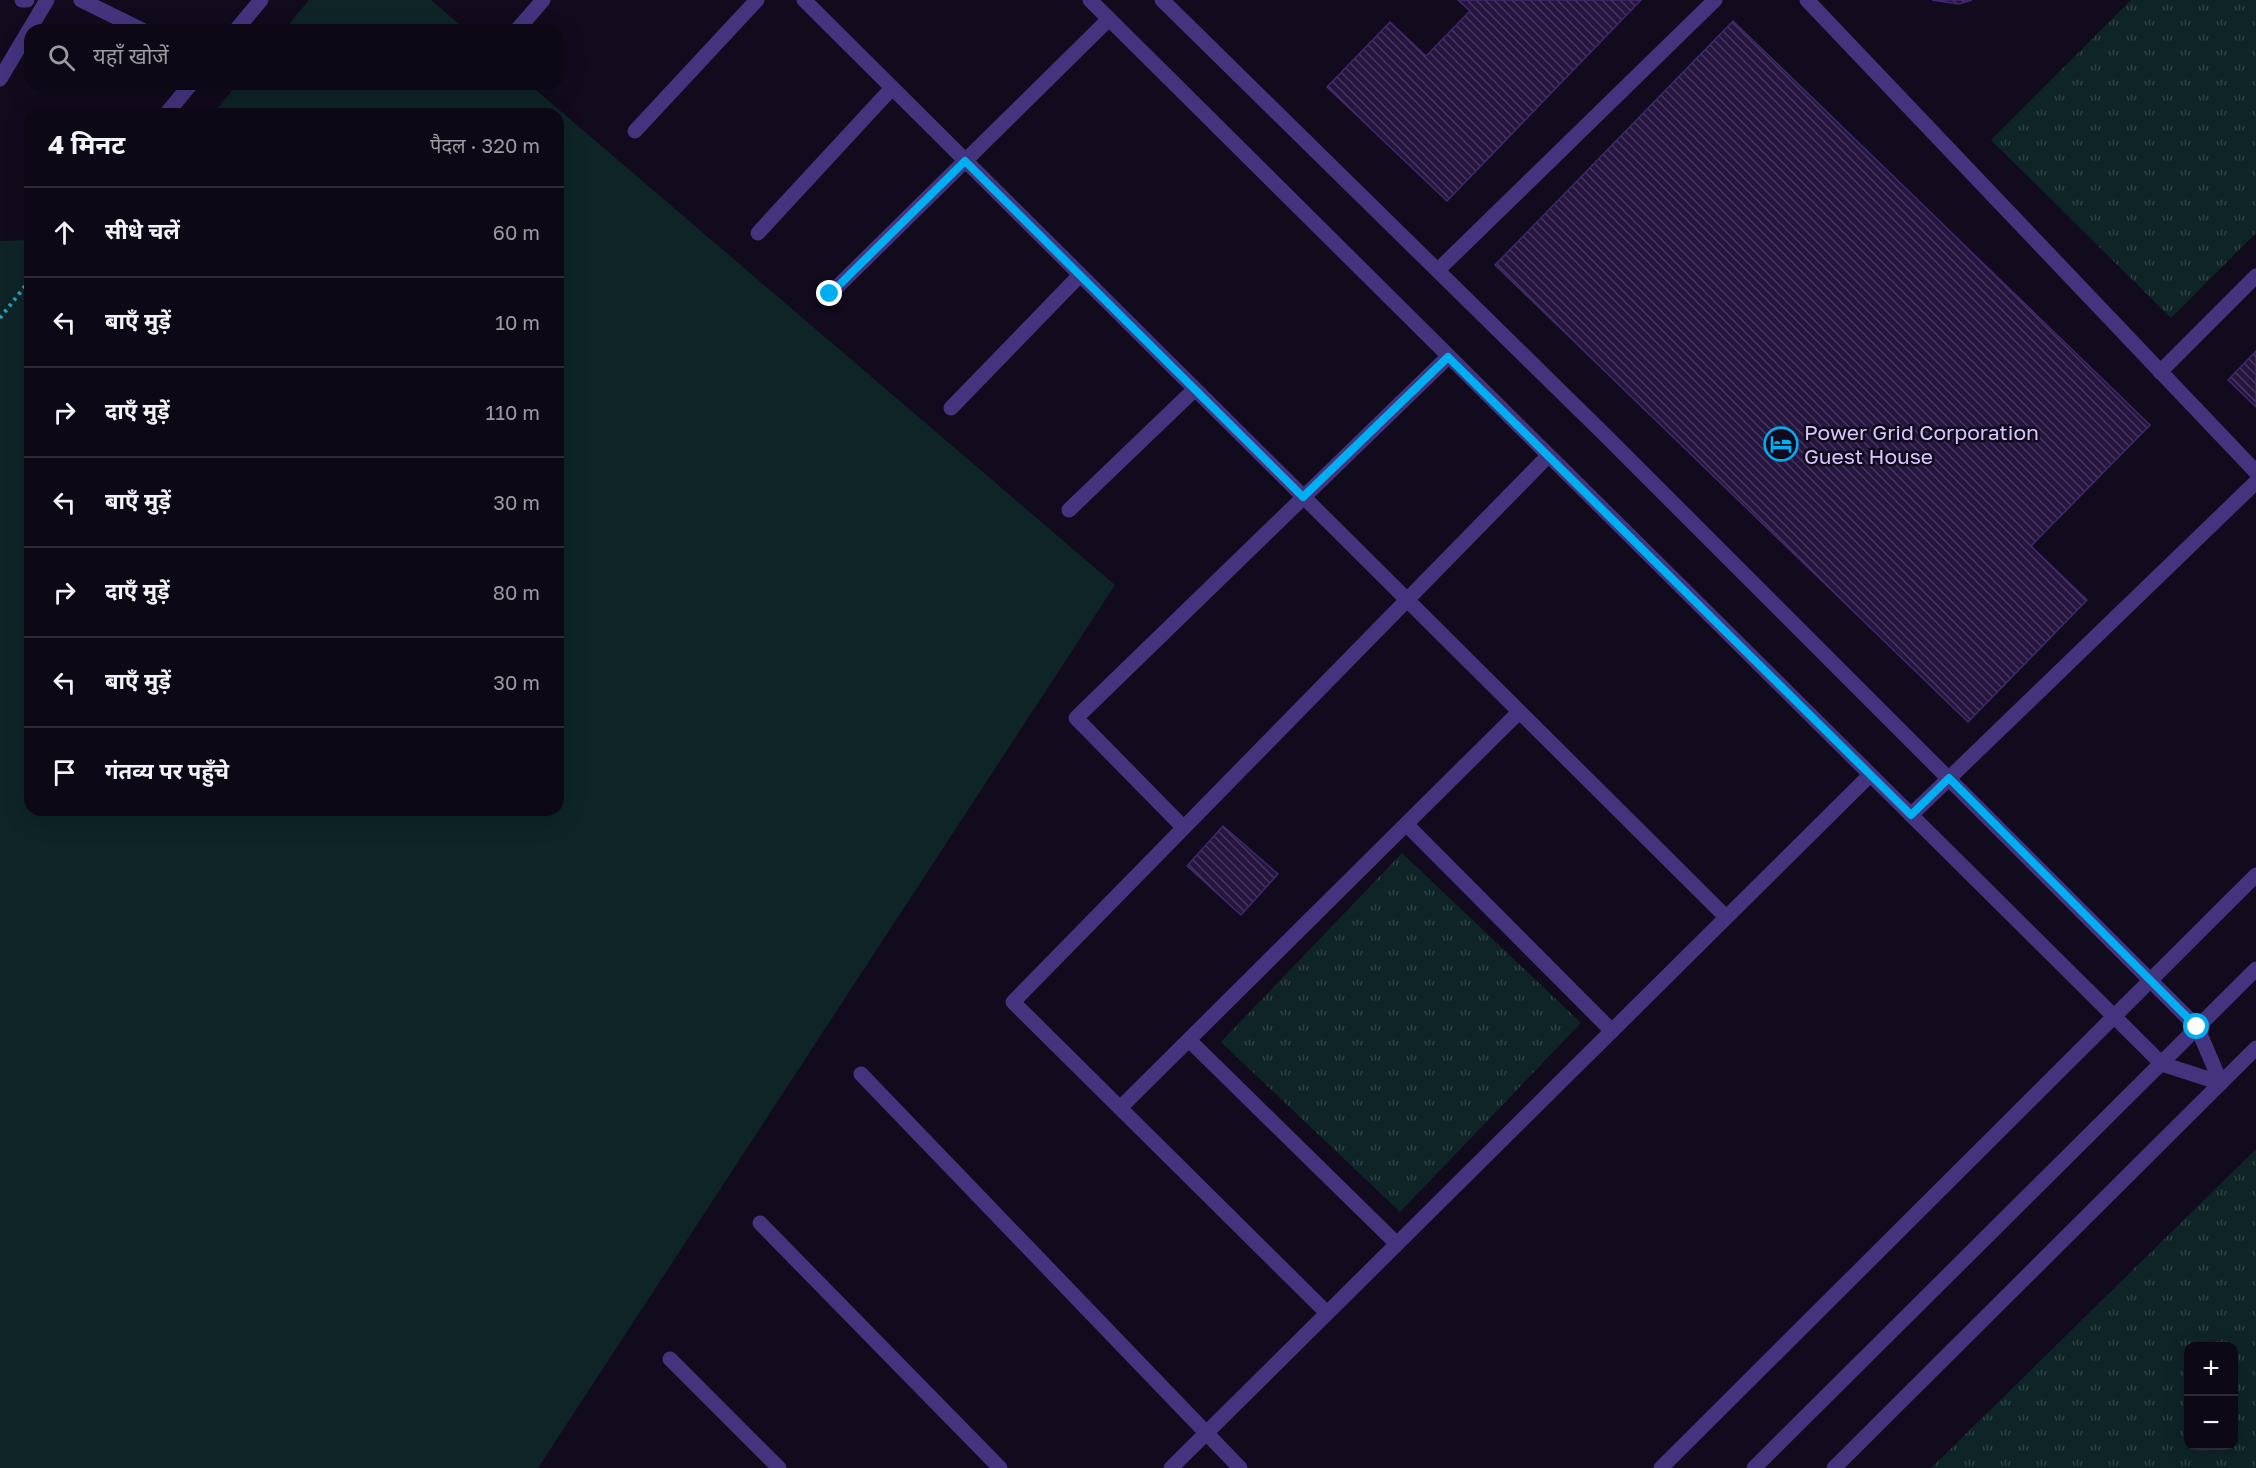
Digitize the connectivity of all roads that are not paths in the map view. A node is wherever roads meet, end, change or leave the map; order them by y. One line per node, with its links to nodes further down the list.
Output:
1 (22, 0): 2 (street)
2 (27, 0)
3 (47, 0): 14 (street)
4 (81, 0): 15 (street)
5 (261, 0): 16 (street)
6 (543, 0): 17 (street)
7 (757, 0): 23 (street)
8 (804, 0): 20 (street)
9 (1090, 0): 13 (street)
10 (1162, 0): 26 (street)
11 (1714, 0): 26 (street)
12 (1807, 0): 31 (street)
13 (1109, 19): 24 (street); 30 (street)
14 (33, 24)
15 (130, 24)
16 (241, 24)
17 (522, 24)
18 (24, 39): 19 (street)
19 (0, 79)
20 (892, 88): 24 (street); 25 (street)
21 (186, 90): 22 (street)
22 (171, 108)
23 (635, 131)
24 (965, 161): 27 (street); 29 (street)
25 (758, 233)
26 (1438, 270): 42 (street)
27 (1080, 275): 32 (street); 33 (street)
28 (2256, 276): 31 (street)
29 (830, 294)
30 (1448, 357): 34 (street); 37 (street)
31 (2160, 372): 35 (street)
32 (1195, 389): 37 (street); 38 (street)
33 (951, 408)
34 (1548, 456): 39 (street); 41 (street)
35 (2256, 472)
36 (2256, 482): 42 (street)
37 (1303, 497): 39 (street); 45 (street)
38 (1069, 510)
39 (1407, 600): 40 (street); 45 (street)
40 (1519, 712): 44 (street); 47 (street)
41 (1870, 775): 43 (street); 47 (street)
42 (1949, 778): 43 (street); 49 (street)
43 (1911, 815): 50 (street)
44 (1406, 824): 52 (street); 53 (street)
45 (1183, 827): 58 (street)
46 (2256, 875): 49 (street)
47 (1726, 917): 52 (street)
48 (2256, 969): 51 (street)
49 (2150, 980): 50 (street); 51 (street)
50 (2114, 1017): 55 (street); 68 (street)
51 (2197, 1027): 55 (street); 57 (street)
52 (1612, 1031): 60 (street)
53 (1189, 1040): 58 (street); 60 (street)
54 (2256, 1048): 57 (street)
55 (2162, 1064): 57 (street); 69 (street)
56 (861, 1074): 63 (street)
57 (2221, 1083): 70 (street)
58 (1120, 1108): 61 (street)
59 (760, 1223): 65 (street)
60 (1397, 1244): 61 (street)
61 (1328, 1313): 63 (street)
62 (670, 1359): 64 (street)
63 (1206, 1434): 66 (street); 67 (street)
64 (779, 1468)
65 (1000, 1468)
66 (1171, 1468)
67 (1240, 1468)
68 (1661, 1468)
69 (1754, 1468)
70 (1834, 1468)

